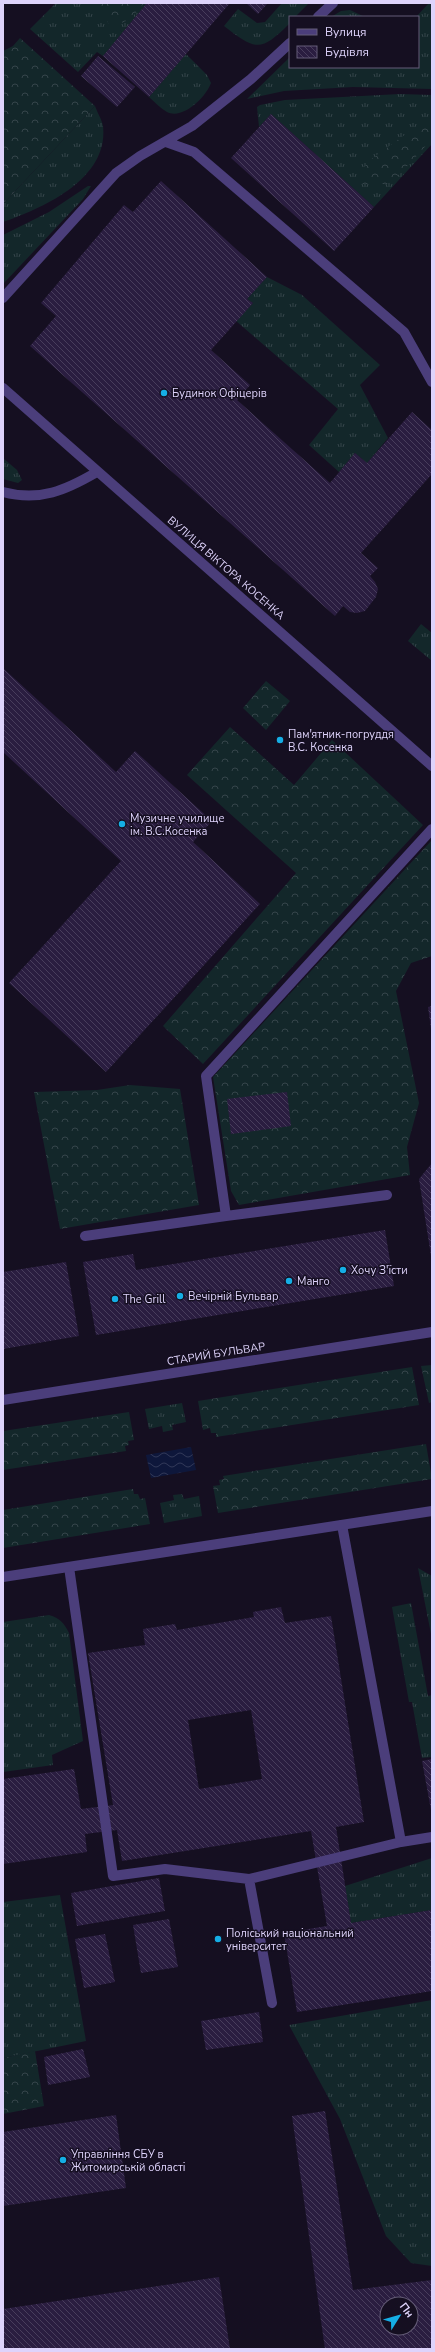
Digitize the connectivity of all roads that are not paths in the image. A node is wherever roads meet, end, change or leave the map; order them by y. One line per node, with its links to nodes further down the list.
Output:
1 (333, 3): 2 (street)
2 (319, 16)
3 (289, 44): 4 (street)
4 (166, 142): 5 (street); 6 (street)
5 (3, 298)
6 (432, 382)
7 (3, 388): 8 (street, ВУЛИЦЯ ВІКТОРА КОСЕНКА)
8 (97, 472): 9 (street); 10 (street, ВУЛИЦЯ ВІКТОРА КОСЕНКА)
9 (3, 492)
10 (432, 766)
11 (432, 829): 13 (street)
12 (387, 1195): 13 (street)
13 (226, 1216): 14 (street)
14 (85, 1236)
15 (432, 1332): 16 (street, СТАРИЙ БУЛЬВАР)
16 (3, 1400)
17 (432, 1511): 18 (street)
18 (342, 1525): 19 (street); 22 (street)
19 (69, 1567): 20 (street); 23 (street)
20 (3, 1577)
21 (432, 1837): 22 (street)
22 (401, 1842): 23 (street)
23 (249, 1879): 24 (street)
24 (272, 2003)

